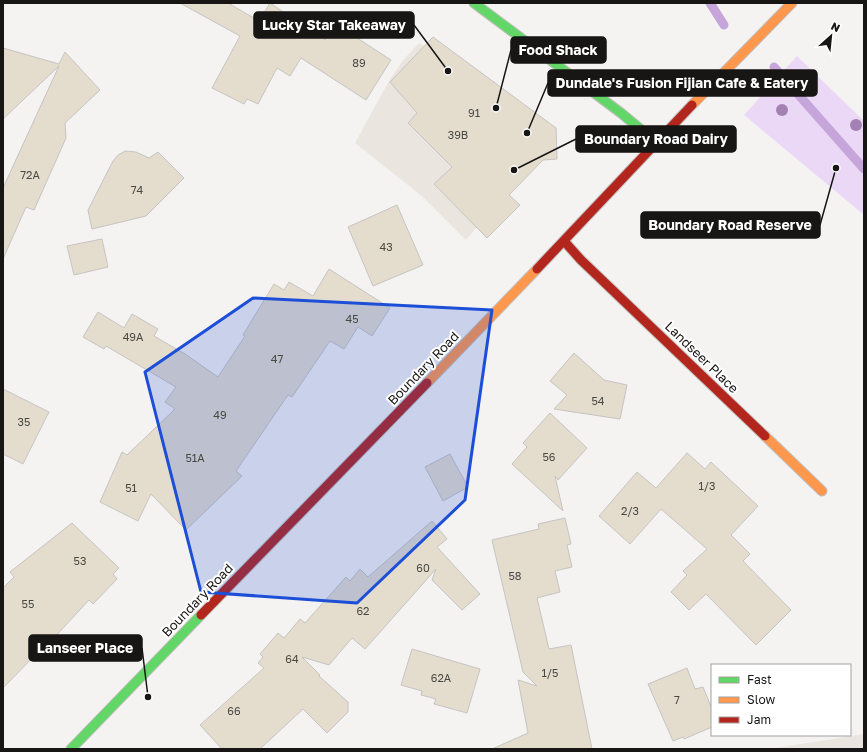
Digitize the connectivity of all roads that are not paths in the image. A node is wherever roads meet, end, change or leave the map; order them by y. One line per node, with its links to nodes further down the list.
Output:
1 (474, 3): 3 (main road)
2 (792, 3): 3 (main road, Boundary Road)
3 (656, 142): 4 (main road, Boundary Road)
4 (564, 241): 5 (main road, Landseer Place); 6 (main road, Boundary Road)
5 (822, 491)
6 (71, 749)

